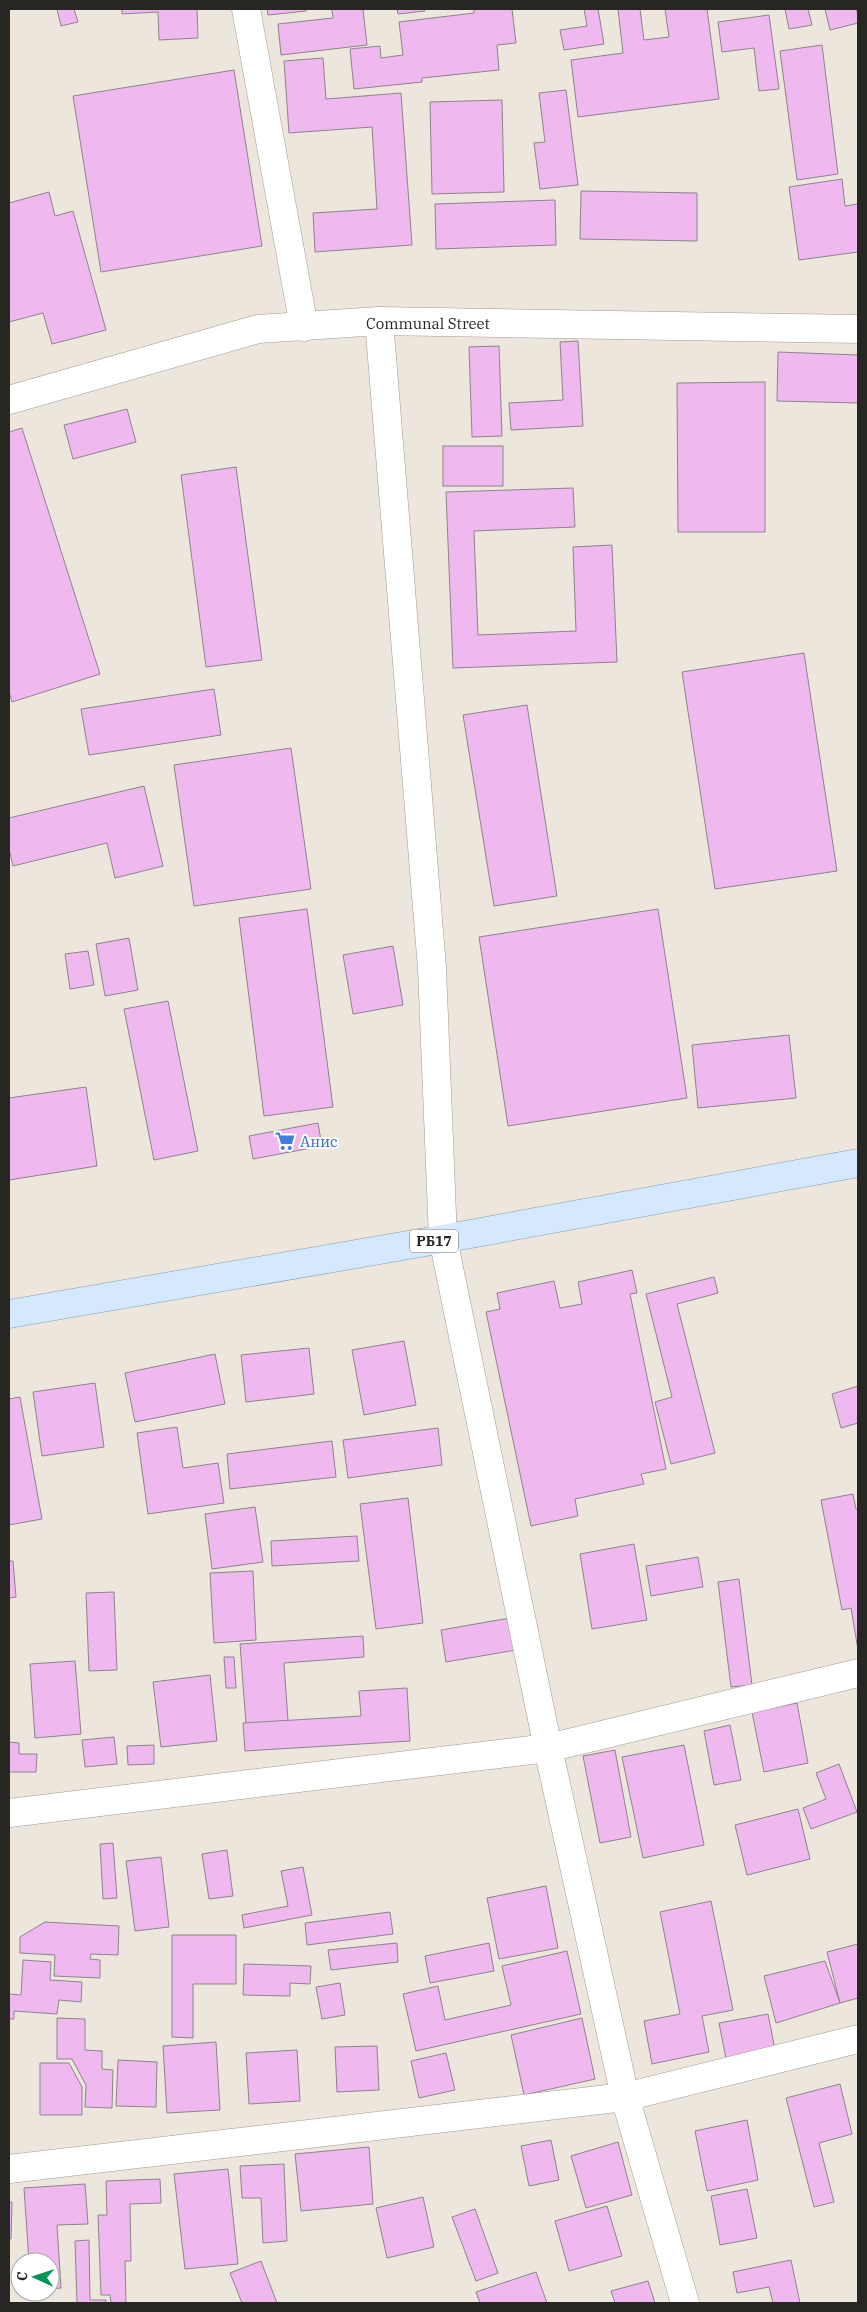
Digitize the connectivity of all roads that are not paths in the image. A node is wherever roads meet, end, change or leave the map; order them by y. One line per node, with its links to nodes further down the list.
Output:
1 (246, 9): 3 (street)
2 (378, 321): 3 (street, Communal Street); 4 (street, Communal Street); 7 (street)
3 (304, 327): 5 (street, Communal Street)
4 (858, 329)
5 (9, 400)
6 (858, 1163): 7 (main road, РБ17)
7 (443, 1240): 8 (main road, РБ17); 10 (street)
8 (9, 1314)
9 (858, 1673): 10 (street)
10 (548, 1748): 11 (street); 13 (street)
11 (9, 1813)
12 (858, 2039): 13 (street)
13 (625, 2097): 14 (street); 15 (street)
14 (9, 2168)
15 (685, 2303)

